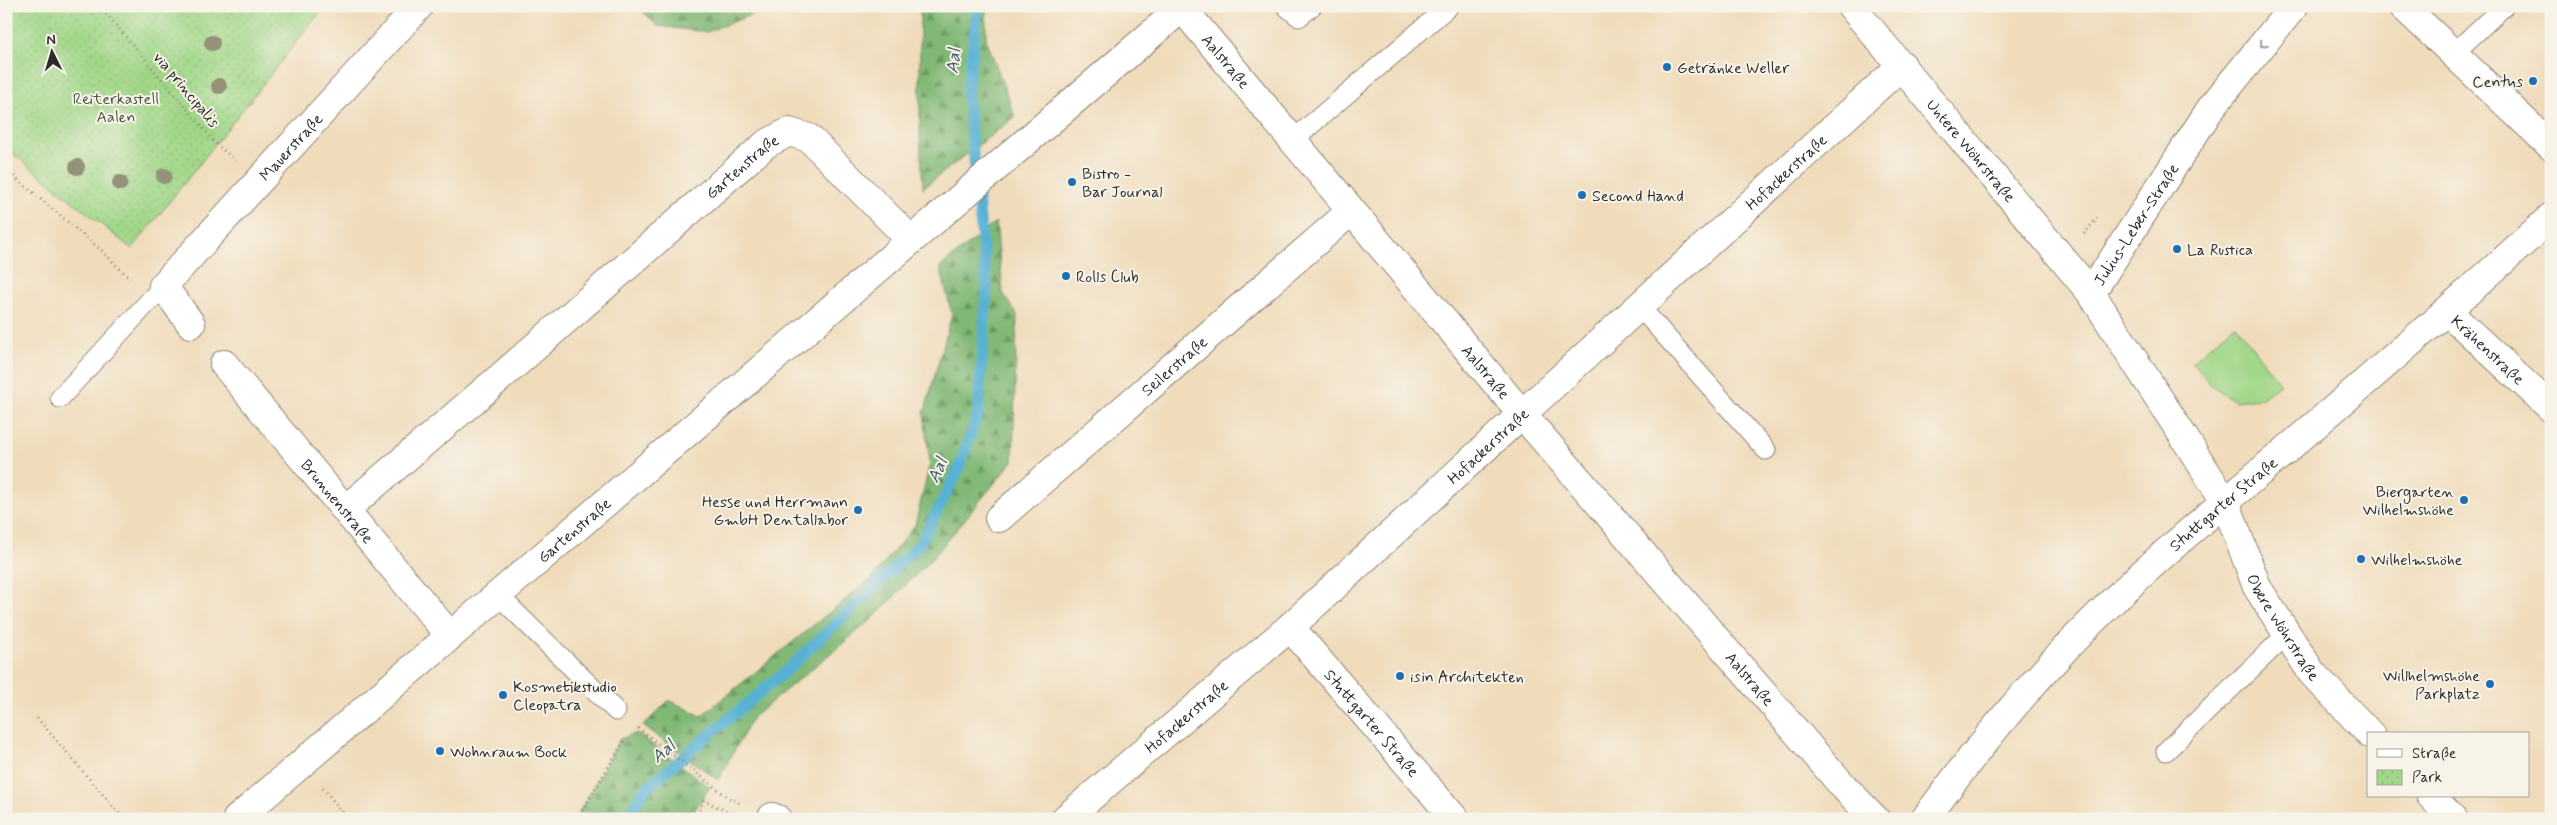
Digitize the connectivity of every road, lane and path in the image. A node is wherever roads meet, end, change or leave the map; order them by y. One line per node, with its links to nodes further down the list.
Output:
1 (100, 6): 16 (path, via principalis)
2 (419, 6): 16 (street, Mauerstraße)
3 (1286, 6): 4 (lane)
4 (1312, 6)
5 (1449, 6): 13 (lane)
6 (1851, 6): 12 (street, Untere Wöhrstraße)
7 (2294, 6): 22 (street, Julius-Leber-Straße, one-way to 22)
8 (2403, 6): 11 (street)
9 (2504, 6): 11 (lane)
10 (1183, 7): 13 (street, Aalstraße); 19 (street, Gartenstraße)
11 (2454, 53): 14 (street)
12 (1902, 65): 22 (street, Untere Wöhrstraße); 23 (street, Hofackerstraße)
13 (1292, 141): 17 (street, Aalstraße)
14 (2551, 146)
15 (6, 170): 20 (path)
16 (260, 182): 21 (street, Mauerstraße)
17 (1350, 212): 29 (street, Aalstraße); 33 (street, Seilerstraße)
18 (2551, 217): 24 (street, Stuttgarter Straße)
19 (910, 240): 32 (street, Gartenstraße); 34 (street, Gartenstraße)
20 (113, 263)
21 (163, 286): 25 (street); 27 (lane, Mauerstraße)
22 (2091, 293): 31 (street, Julius-Leber-Straße)
23 (1639, 306): 29 (street, Hofackerstraße); 30 (lane)
24 (2448, 312): 28 (street, Krähenstraße); 31 (street, Stuttgarter Straße)
25 (191, 324)
26 (224, 364): 32 (street, Brunnenstraße)
27 (60, 398)
28 (2551, 408)
29 (1521, 414): 35 (street, Hofackerstraße); 55 (street, Aalstraße)
30 (1766, 450)
31 (2225, 502): 36 (street, Obere Wöhrstraße); 56 (street, Stuttgarter Straße)
32 (346, 509): 37 (street, Brunnenstraße)
33 (999, 518)
34 (498, 596): 37 (street, Gartenstraße); 38 (lane)
35 (1290, 627): 53 (street, Hofackerstraße); 54 (street, Stuttgarter Straße)
36 (2287, 634): 41 (street, Obere Wöhrstraße); 43 (lane)
37 (450, 636): 44 (street, Gartenstraße)
38 (616, 710)
39 (37, 718): 47 (path)
40 (634, 724): 45 (path)
41 (2368, 732)
42 (629, 733): 50 (path)
43 (2166, 751)
44 (302, 764): 48 (street, Gartenstraße); 49 (path)
45 (729, 798)
46 (2433, 798): 57 (street)
47 (124, 819)
48 (237, 819)
49 (348, 819)
50 (577, 819)
51 (695, 819): 52 (path)
52 (741, 819)
53 (1065, 819)
54 (1455, 819)
55 (1875, 819)
56 (1925, 819)
57 (2453, 819)

